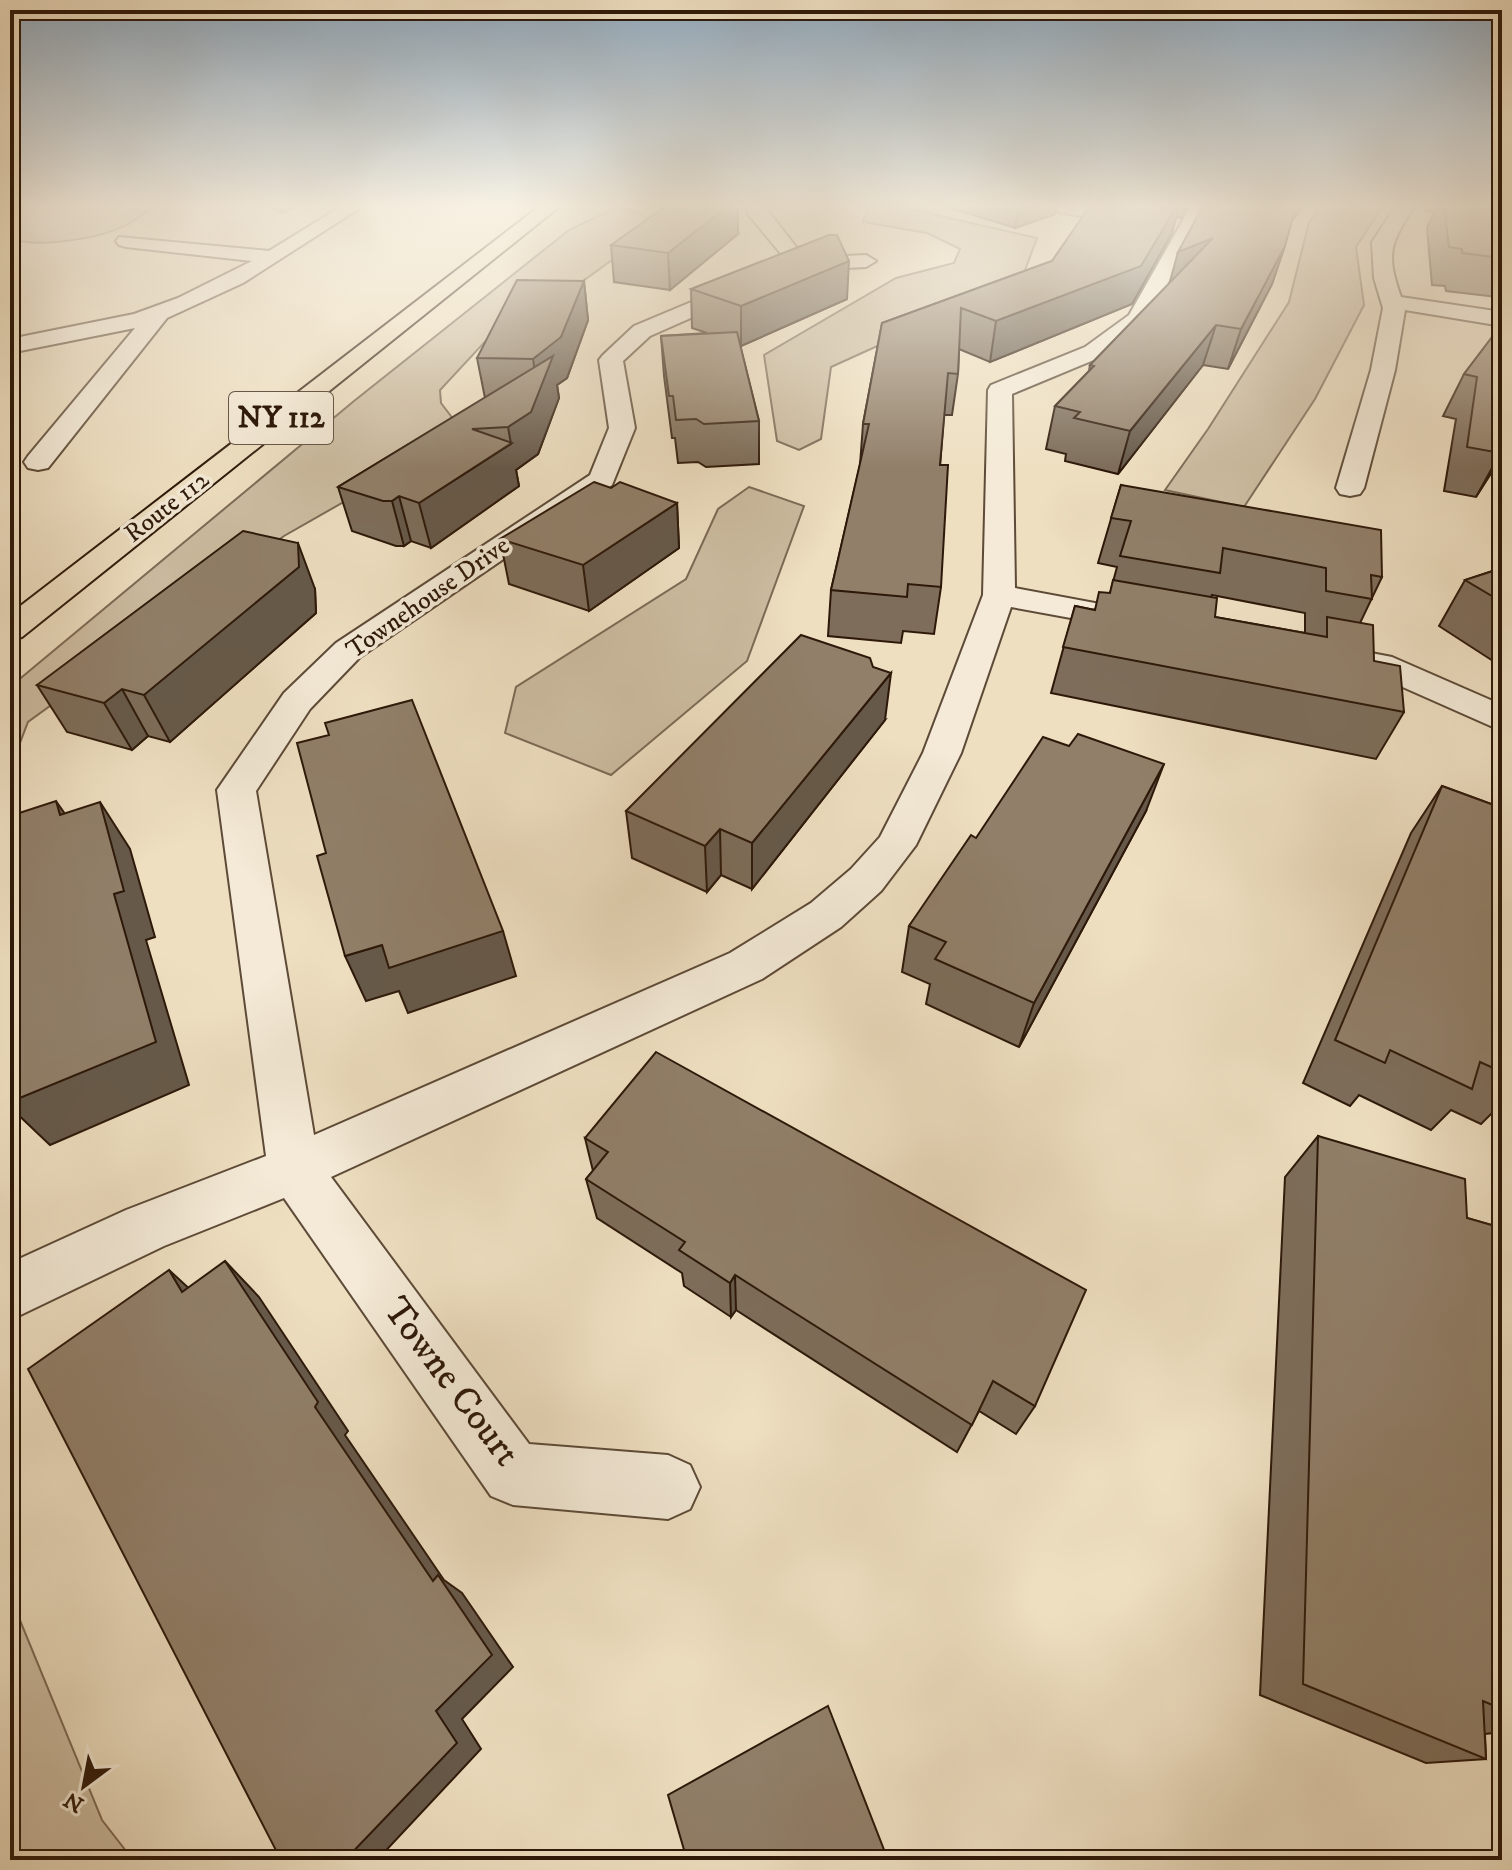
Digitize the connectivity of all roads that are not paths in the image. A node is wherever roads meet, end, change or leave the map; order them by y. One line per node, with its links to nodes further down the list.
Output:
1 (200, 293): 7 (street)
2 (440, 293): 14 (main road, Route 112 / NY 112)
3 (730, 293): 17 (street, Townehouse Drive)
4 (1149, 293): 12 (street)
5 (1389, 293): 6 (street)
6 (1392, 302): 8 (street); 11 (street)
7 (159, 314): 9 (street); 10 (street)
8 (1502, 319)
9 (10, 346)
10 (38, 462)
11 (1350, 488)
12 (999, 595): 13 (street); 17 (street)
13 (1152, 623)
14 (10, 630)
15 (1319, 653): 16 (street)
16 (1502, 719)
17 (294, 1169): 18 (street); 19 (street, Towne Court)
18 (10, 1292)
19 (668, 1487)

